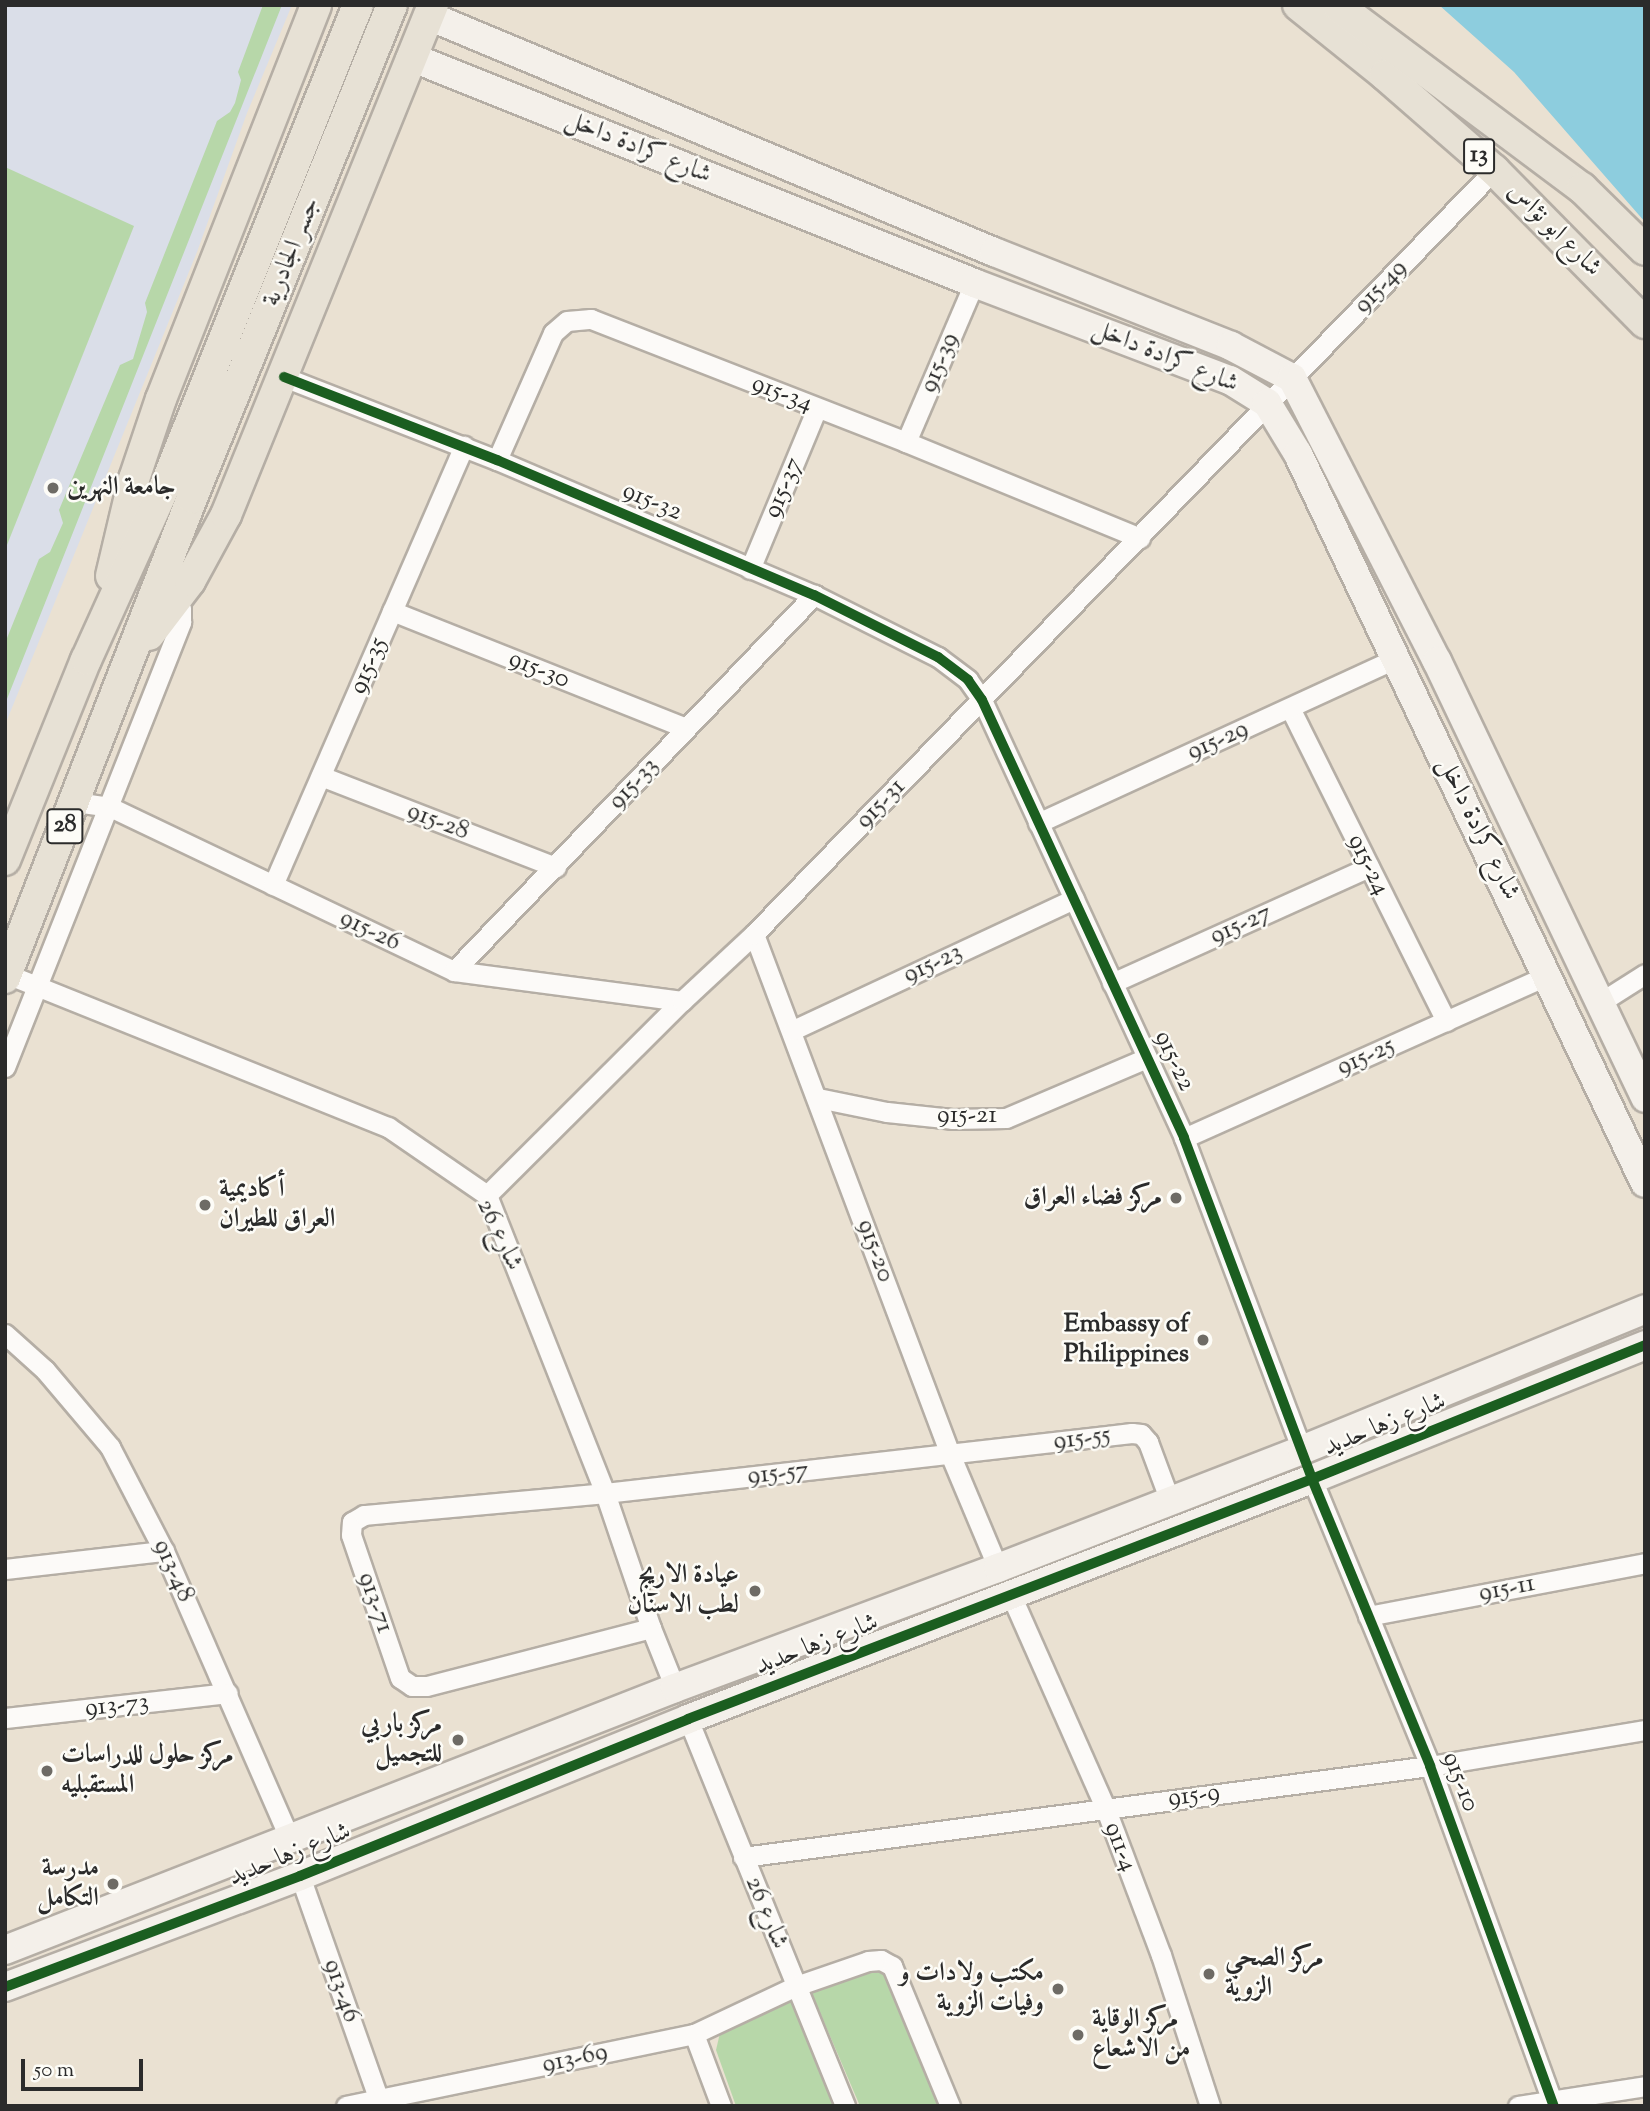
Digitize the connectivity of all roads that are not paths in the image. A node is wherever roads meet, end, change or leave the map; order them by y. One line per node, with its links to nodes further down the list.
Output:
1 (316, 5): 26 (main road)
2 (358, 5): 19 (main road, جسر الجادرية)
3 (392, 5): 19 (main road, جسر الجادرية)
4 (1298, 5): 8 (main road, شارع ابو نؤاس / 13)
5 (1338, 5): 9 (main road, شارع ابو نؤاس / 13)
6 (431, 11): 7 (main road); 13 (street, شارع كرادة داخل)
7 (411, 57): 10 (street, شارع كرادة داخل); 12 (main road)
8 (1494, 170): 11 (main road, شارع ابو نؤاس / 13); 13 (street, 915-49)
9 (1645, 250)
10 (974, 283): 14 (street, شارع كرادة داخل); 16 (street, 915-39)
11 (1645, 323)
12 (284, 377): 17 (street, 915-32); 23 (main road)
13 (1292, 378): 14 (street, 915-49); 48 (street, شارع كرادة داخل)
14 (1267, 403): 20 (street, 915-31); 25 (street, شارع كرادة داخل)
15 (817, 408): 16 (street, 915-34); 18 (street, 915-34); 21 (street, 915-37)
16 (906, 442): 20 (street, 915-34)
17 (464, 446): 18 (street, 915-32); 24 (street, 915-35)
18 (497, 460): 21 (street, 915-32)
19 (178, 492): 26 (main road); 27 (main road)
20 (1140, 538): 28 (street, 915-31)
21 (750, 569): 22 (street, 915-32)
22 (814, 595): 28 (street, 915-32); 30 (street, 915-33)
23 (176, 599): 27 (main road); 33 (street)
24 (392, 611): 30 (street, 915-30); 31 (street, 915-35)
25 (1396, 658): 29 (street, 915-29); 43 (street, شارع كرادة داخل)
26 (86, 660): 35 (main road, 28)
27 (124, 674): 32 (main road, 28)
28 (982, 700): 34 (street, 915-22); 40 (street, 915-31)
29 (1290, 708): 34 (street, 915-29); 37 (street, 915-24)
30 (686, 728): 36 (street, 915-33)
31 (321, 776): 36 (street, 915-28); 38 (street, 915-35)
32 (75, 802): 33 (street, 915-26); 44 (main road, 28)
33 (110, 807): 38 (street, 915-26); 46 (street)
34 (1038, 822): 39 (street, 915-22)
35 (5, 860)
36 (556, 867): 41 (street, 915-33)
37 (1369, 867): 45 (street, 915-27); 49 (street, 915-24)
38 (273, 885): 41 (street, 915-26)
39 (1074, 899): 45 (street, 915-22); 50 (street, 915-23)
40 (754, 934): 47 (street, 915-31); 50 (street, 915-20)
41 (454, 971): 47 (street, 915-26)
42 (1645, 974): 48 (street)
43 (1548, 975): 49 (street, 915-25); 56 (street, شارع كرادة داخل)
44 (6, 976): 46 (street, شارع 26)
45 (1112, 983): 51 (street, 915-22)
46 (39, 984): 52 (street); 57 (street, شارع 26)
47 (682, 1001): 57 (street, 915-31)
48 (1601, 1002): 54 (street, شارع كرادة داخل)
49 (1446, 1021): 55 (street, 915-25)
50 (793, 1030): 53 (street, 915-20)
51 (1147, 1058): 53 (street, 915-21); 55 (street, 915-22)
52 (5, 1067)
53 (818, 1098): 62 (street, 915-20)
54 (1645, 1098)
55 (1184, 1138): 61 (street, 915-22)
56 (1645, 1183)
57 (487, 1195): 64 (street, شارع 26)
58 (1645, 1309): 61 (street, شارع زها حديد)
59 (5, 1334): 66 (street, 913-48)
60 (1645, 1345): 63 (street, شارع زها حديد)
61 (1302, 1450): 63 (street); 65 (street, شارع زها حديد)
62 (950, 1454): 64 (street, 915-57); 65 (street, 915-55); 68 (street, 915-20)
63 (1312, 1479): 70 (street, شارع زها حديد); 71 (street, 915-10)
64 (605, 1493): 72 (street, شارع 26); 72 (street, 913-71)
65 (1170, 1501): 68 (street, شارع زها حديد)
66 (164, 1551): 69 (street); 74 (street, 913-48)
67 (1645, 1563): 71 (street, 915-11)
68 (998, 1568): 73 (street, شارع زها حديد)
69 (5, 1569)
70 (1011, 1595): 76 (street, شارع زها حديد); 79 (street, 911-4)
71 (1368, 1616): 78 (street, 915-10)
72 (651, 1628): 73 (street, شارع 26)
73 (675, 1688): 80 (street, شارع زها حديد)
74 (228, 1693): 75 (street, 913-73); 80 (street, 913-48)
75 (5, 1718)
76 (688, 1719): 81 (street, شارع 26); 82 (street, شارع زها حديد)
77 (1645, 1730): 78 (street, 915-9)
78 (1430, 1766): 79 (street, 915-9); 89 (street, 915-10)
79 (1105, 1807): 81 (street, 915-9); 94 (street, 911-4)
80 (290, 1840): 83 (street, شارع زها حديد)
81 (743, 1857): 84 (street, شارع 26)
82 (300, 1876): 85 (street, شارع زها حديد); 88 (street, 913-46)
83 (5, 1950)
84 (796, 1986): 86 (street, 913-69); 92 (street, شارع 26); 93 (street, 913-69)
85 (5, 1987)
86 (694, 2034): 88 (street, 913-69); 91 (street)
87 (1645, 2086): 89 (street)
88 (380, 2102): 90 (street, 913-69)
89 (1553, 2103): 95 (street)
90 (346, 2106)
91 (722, 2106)
92 (845, 2106)
93 (950, 2106)
94 (1210, 2106)
95 (1518, 2106)

